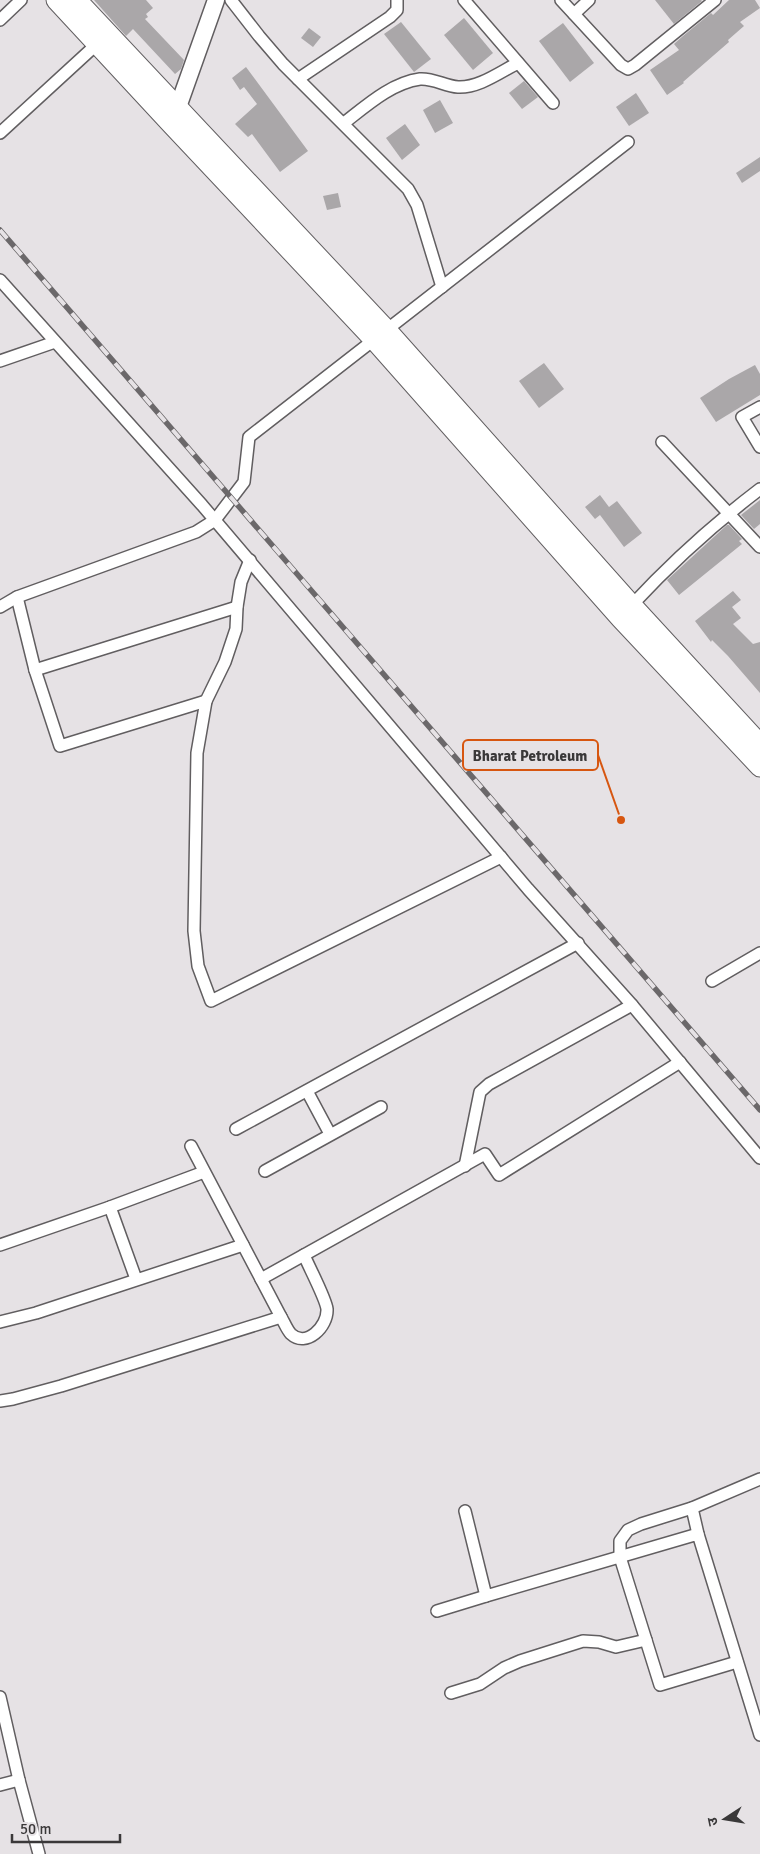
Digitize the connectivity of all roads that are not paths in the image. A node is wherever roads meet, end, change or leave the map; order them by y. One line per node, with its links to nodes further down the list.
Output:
1 (21, 0): 12 (street)
2 (56, 0): 13 (main road)
3 (77, 0): 17 (main road)
4 (216, 0): 17 (street)
5 (231, 0): 15 (street)
6 (397, 0): 15 (street)
7 (464, 0): 14 (street)
8 (561, 0): 11 (street)
9 (589, 0): 11 (street)
10 (715, 0): 11 (street)
11 (574, 14)
12 (0, 20)
13 (97, 44): 17 (main road); 19 (street)
14 (518, 63): 16 (street); 18 (street)
15 (298, 79): 18 (street)
16 (553, 103)
17 (174, 115): 23 (main road)
18 (344, 123): 22 (street)
19 (0, 133)
20 (628, 142): 22 (street)
21 (0, 280): 24 (street)
22 (442, 287): 23 (street)
23 (380, 335): 31 (street); 35 (main road); 41 (main road)
24 (56, 342): 25 (street); 31 (street)
25 (0, 361)
26 (760, 407): 28 (street)
27 (662, 442): 30 (street)
28 (760, 446)
29 (760, 490): 30 (street)
30 (728, 514): 32 (street); 35 (street)
31 (215, 520): 33 (street); 34 (street)
32 (760, 547)
33 (250, 560): 37 (street); 42 (street)
34 (17, 597): 36 (street); 38 (street)
35 (632, 605): 40 (main road)
36 (0, 607)
37 (237, 607): 38 (street); 39 (street)
38 (35, 670): 39 (street)
39 (206, 701): 42 (street)
40 (760, 744)
41 (760, 767)
42 (502, 857): 43 (street)
43 (578, 943): 46 (street); 48 (street)
44 (760, 953): 45 (street)
45 (712, 981)
46 (632, 1005): 47 (street); 54 (street)
47 (680, 1062): 53 (street); 54 (street)
48 (307, 1091): 50 (street); 51 (street)
49 (381, 1107): 51 (street)
50 (236, 1129)
51 (330, 1134): 55 (street)
52 (191, 1146): 56 (street)
53 (760, 1158)
54 (464, 1166): 60 (street)
55 (265, 1171)
56 (204, 1172): 57 (street); 59 (street)
57 (110, 1207): 58 (street); 61 (street)
58 (0, 1245)
59 (243, 1245): 61 (street); 62 (street)
60 (304, 1255): 62 (street); 63 (street)
61 (136, 1279): 64 (street)
62 (261, 1279): 63 (street)
63 (281, 1317): 65 (street)
64 (0, 1322)
65 (0, 1401)
66 (760, 1479): 67 (street)
67 (692, 1508): 69 (street); 70 (street)
68 (464, 1511): 71 (street)
69 (698, 1534): 70 (street); 74 (street)
70 (620, 1557): 71 (street); 73 (street)
71 (486, 1596): 72 (street)
72 (437, 1611)
73 (646, 1640): 74 (street); 75 (street)
74 (737, 1662): 77 (street)
75 (451, 1693)
76 (1, 1702): 78 (street)
77 (760, 1735)
78 (19, 1780): 79 (street); 80 (street)
79 (0, 1785)
80 (39, 1854)

